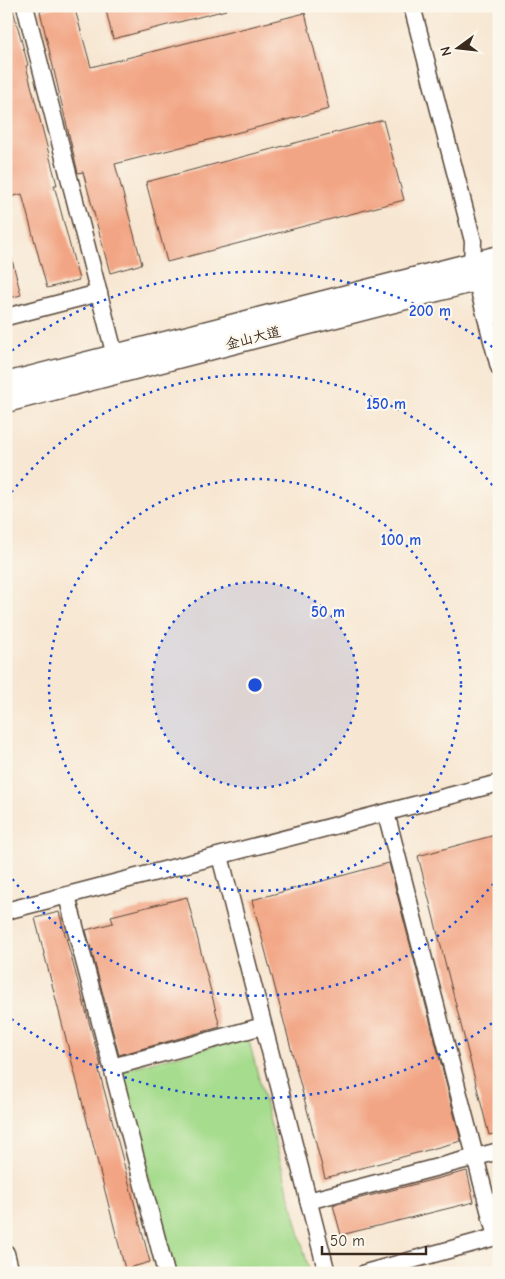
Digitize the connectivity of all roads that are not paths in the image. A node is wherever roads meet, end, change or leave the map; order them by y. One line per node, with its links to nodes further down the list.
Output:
1 (25, 6): 4 (street)
2 (412, 6): 3 (street)
3 (487, 269): 5 (street); 7 (street); 8 (street, 金山大道); 11 (street, 金山大道)
4 (99, 293): 6 (street); 8 (street)
5 (499, 316)
6 (6, 317)
7 (495, 334): 9 (street)
8 (115, 356): 10 (street, 金山大道)
9 (499, 367)
10 (6, 384)
11 (6, 401)
12 (499, 783): 13 (street)
13 (386, 813): 14 (street); 20 (street)
14 (220, 856): 15 (street); 17 (street)
15 (67, 896): 16 (street); 18 (street)
16 (6, 911)
17 (263, 1026): 18 (street); 21 (street)
18 (112, 1067): 25 (street)
19 (499, 1151): 20 (street)
20 (476, 1157): 21 (street); 22 (street)
21 (308, 1201): 26 (street)
22 (498, 1237): 27 (street)
23 (6, 1253): 24 (street)
24 (11, 1273)
25 (166, 1273)
26 (327, 1273)
27 (366, 1273)

